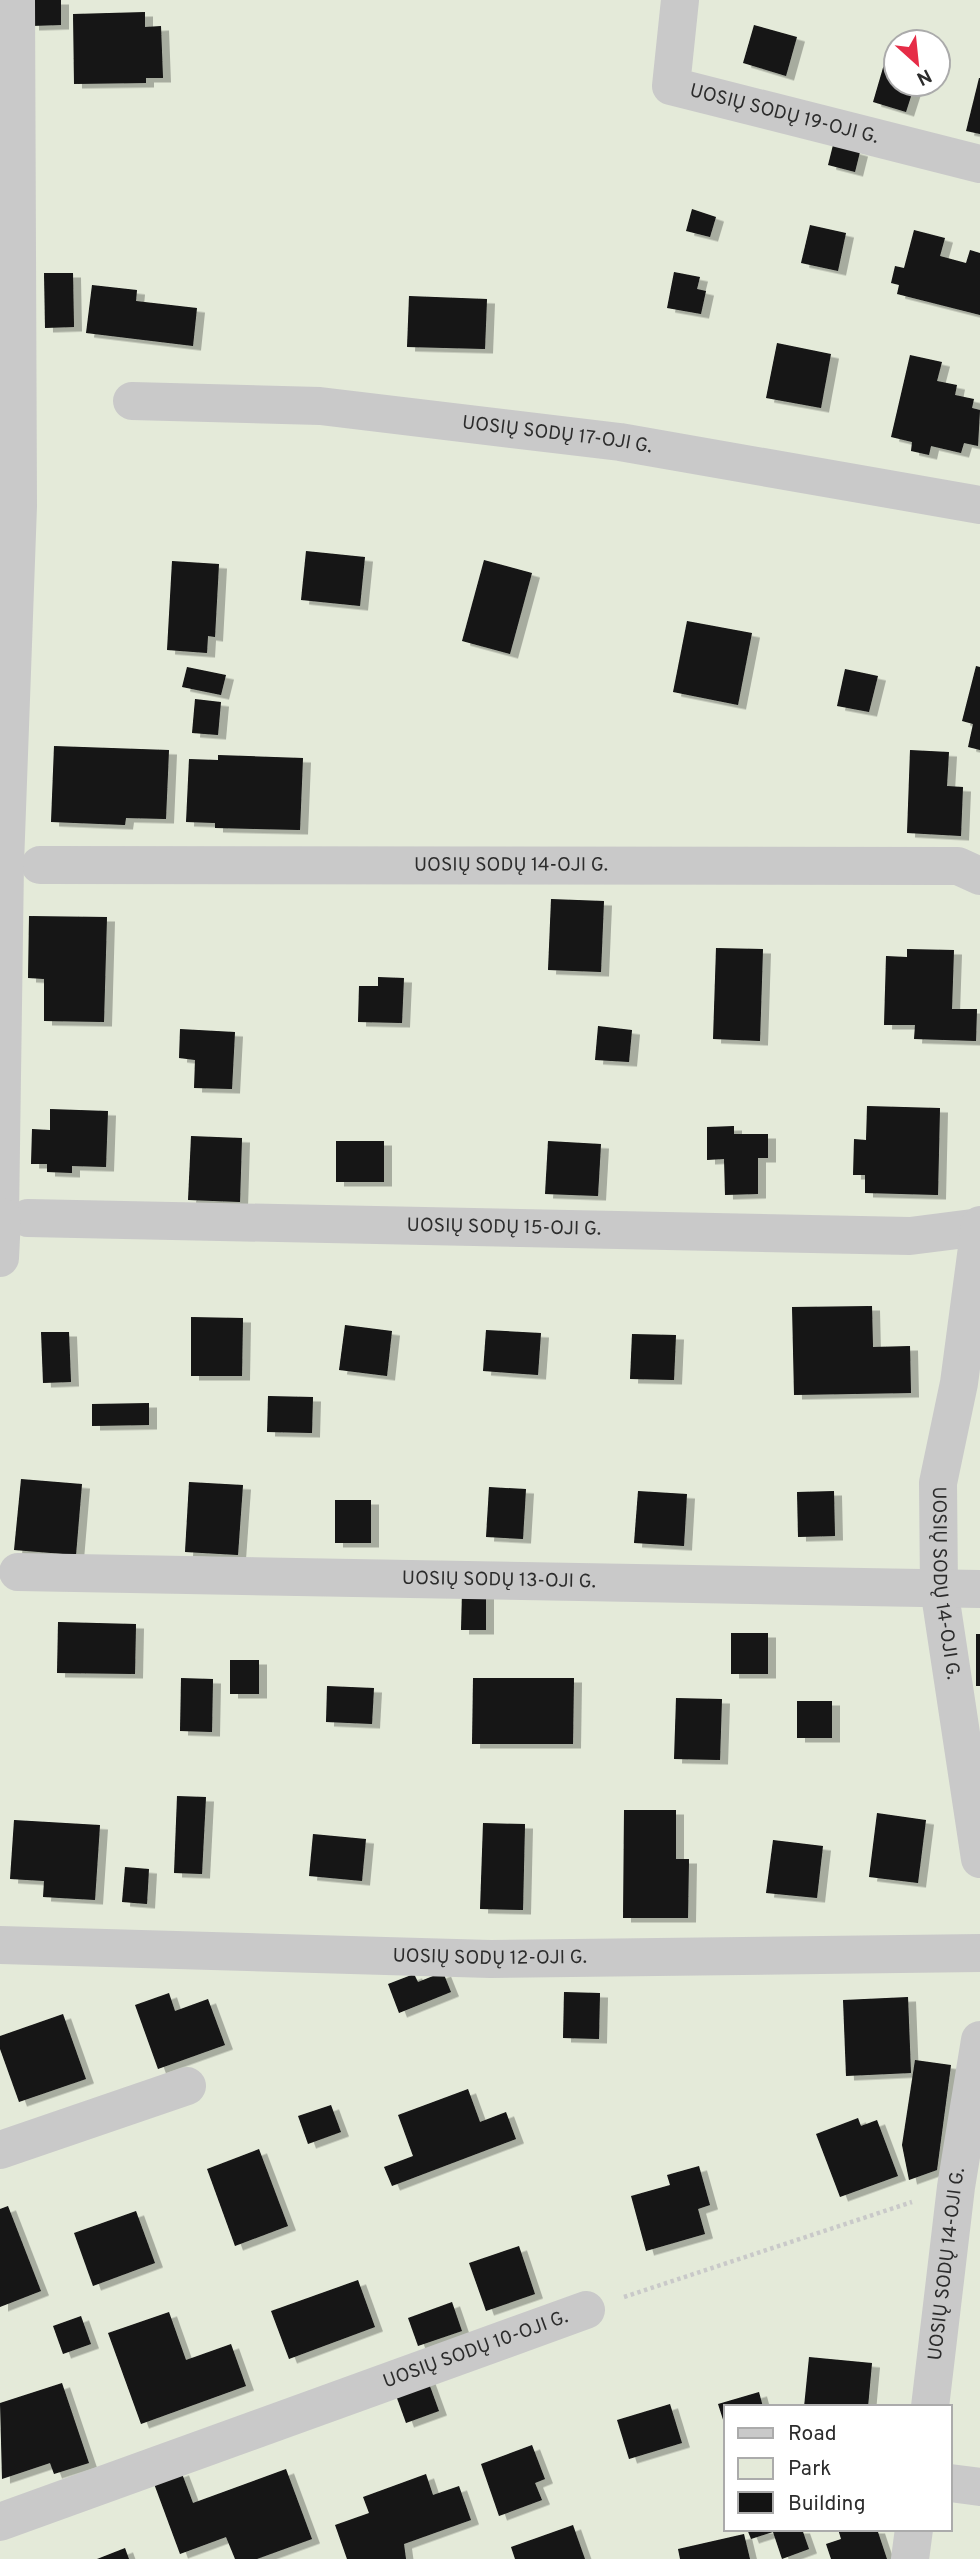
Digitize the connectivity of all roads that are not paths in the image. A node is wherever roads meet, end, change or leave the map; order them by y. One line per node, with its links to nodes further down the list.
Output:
1 (16, 0): 3 (street)
2 (680, 0): 4 (street, UOSIŲ SODŲ 19-OJI G.)
3 (7, 149): 7 (street)
4 (980, 164)
5 (132, 401): 6 (street, UOSIŲ SODŲ 17-OJI G.)
6 (980, 505)
7 (9, 506): 8 (street)
8 (15, 864): 9 (street, UOSIŲ SODŲ 14-OJI G.); 10 (street)
9 (980, 876)
10 (10, 1217): 11 (street, UOSIŲ SODŲ 15-OJI G.); 12 (street)
11 (980, 1226): 14 (street, UOSIŲ SODŲ 14-OJI G.)
12 (0, 1258)
13 (18, 1572): 14 (street, UOSIŲ SODŲ 13-OJI G.)
14 (939, 1588): 15 (street, UOSIŲ SODŲ 13-OJI G.); 16 (street, UOSIŲ SODŲ 14-OJI G.)
15 (980, 1589)
16 (980, 1859)
17 (0, 1945): 18 (street, UOSIŲ SODŲ 12-OJI G.)
18 (980, 1953)
19 (980, 2040): 23 (street, UOSIŲ SODŲ 14-OJI G.)
20 (187, 2086): 21 (street)
21 (0, 2150)
22 (586, 2310): 26 (street, UOSIŲ SODŲ 10-OJI G.)
23 (930, 2405)
24 (952, 2483): 25 (street)
25 (980, 2487)
26 (0, 2522)
27 (914, 2531): 28 (street)
28 (910, 2559)

